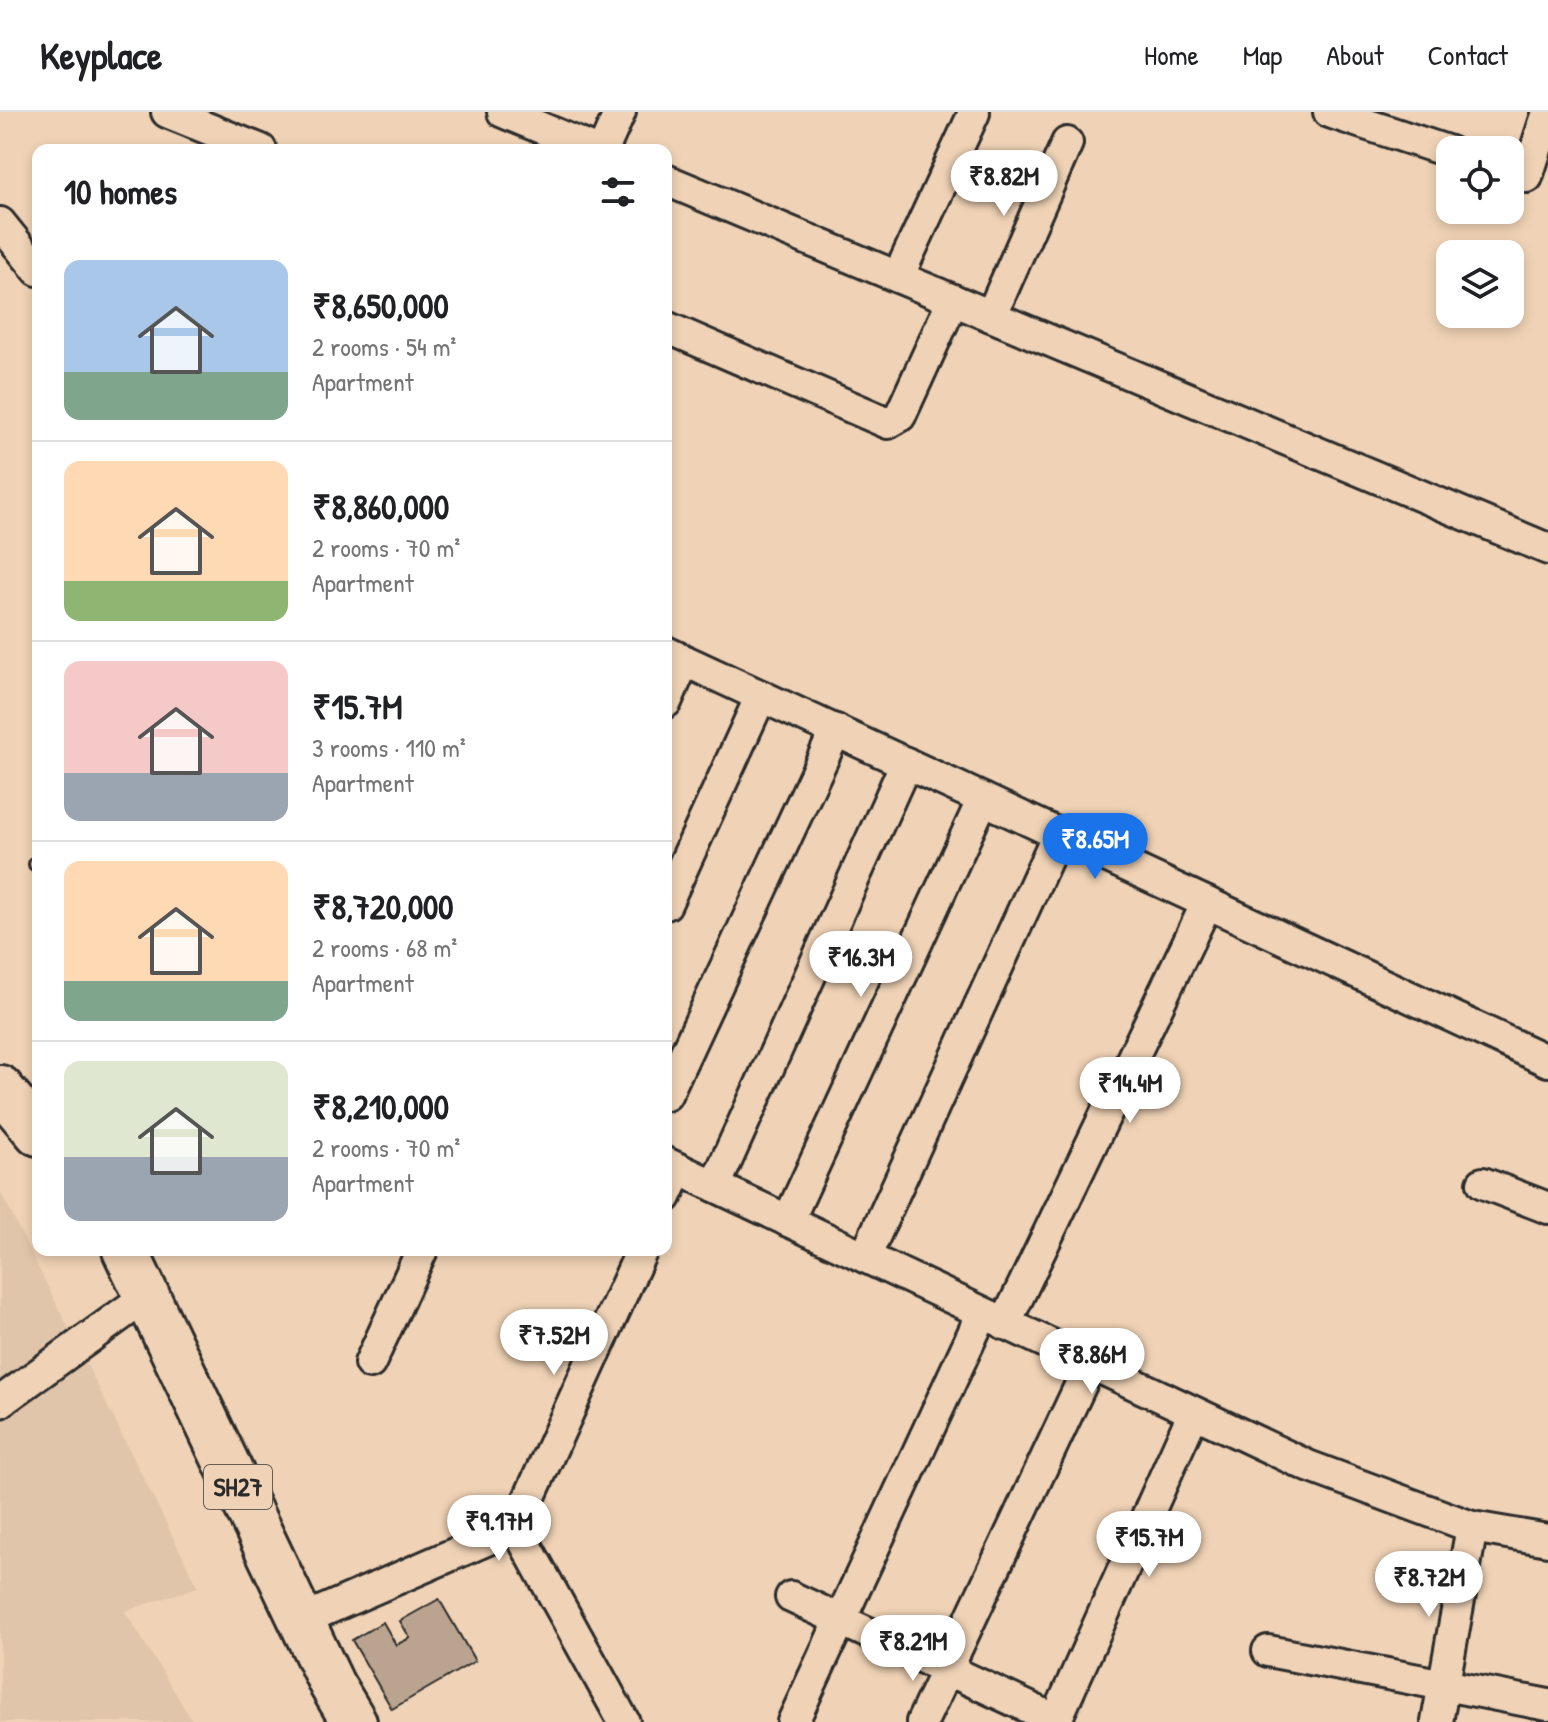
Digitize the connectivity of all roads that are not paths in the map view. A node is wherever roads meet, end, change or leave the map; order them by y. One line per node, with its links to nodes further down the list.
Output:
1 (167, 112): 8 (street)
2 (503, 112): 9 (street)
3 (620, 112): 10 (street)
4 (1329, 112): 11 (street)
5 (1548, 112): 12 (street)
6 (974, 113): 16 (street)
7 (1067, 143): 18 (street)
8 (246, 144)
9 (580, 144)
10 (606, 144)
11 (1436, 147)
12 (1524, 176)
13 (672, 183): 16 (street)
14 (0, 223): 15 (street)
15 (32, 263)
16 (898, 277): 17 (street)
17 (953, 300): 18 (street); 19 (street)
18 (991, 316): 20 (street)
19 (672, 330)
20 (1548, 549)
21 (675, 656): 22 (street)
22 (761, 696): 23 (street); 27 (street)
23 (836, 730): 24 (street); 30 (street)
24 (906, 763): 25 (street); 35 (street)
25 (983, 799): 26 (street); 37 (street)
26 (1058, 834): 28 (street); 41 (street)
27 (672, 891)
28 (1207, 903): 29 (street); 43 (street)
29 (1548, 1061)
30 (672, 1082)
31 (0, 1088): 32 (main road)
32 (32, 1126)
33 (672, 1166): 35 (street)
34 (1483, 1183): 36 (street)
35 (715, 1186): 37 (street)
36 (1548, 1208)
37 (788, 1221): 41 (street)
38 (128, 1256): 42 (main road, SH27 / SH27)
39 (419, 1256): 44 (street)
40 (639, 1256): 48 (street)
41 (865, 1257): 43 (street)
42 (147, 1296): 46 (street); 52 (main road, SH27 / SH27)
43 (993, 1319): 45 (street); 53 (street)
44 (370, 1363)
45 (1090, 1365): 47 (street); 55 (street)
46 (0, 1402)
47 (1193, 1414): 49 (street); 58 (street)
48 (516, 1527): 52 (street); 60 (street)
49 (1472, 1527): 50 (street); 56 (street)
50 (1548, 1540)
51 (791, 1597): 53 (street)
52 (302, 1620): 59 (main road, SH27 / SH27)
53 (840, 1620): 55 (street); 61 (street)
54 (1268, 1651): 56 (street)
55 (947, 1669): 58 (street); 62 (street)
56 (1445, 1687): 57 (street); 63 (street)
57 (1548, 1705)
58 (1056, 1721)
59 (354, 1722)
60 (624, 1722)
61 (793, 1722)
62 (922, 1722)
63 (1437, 1722)

